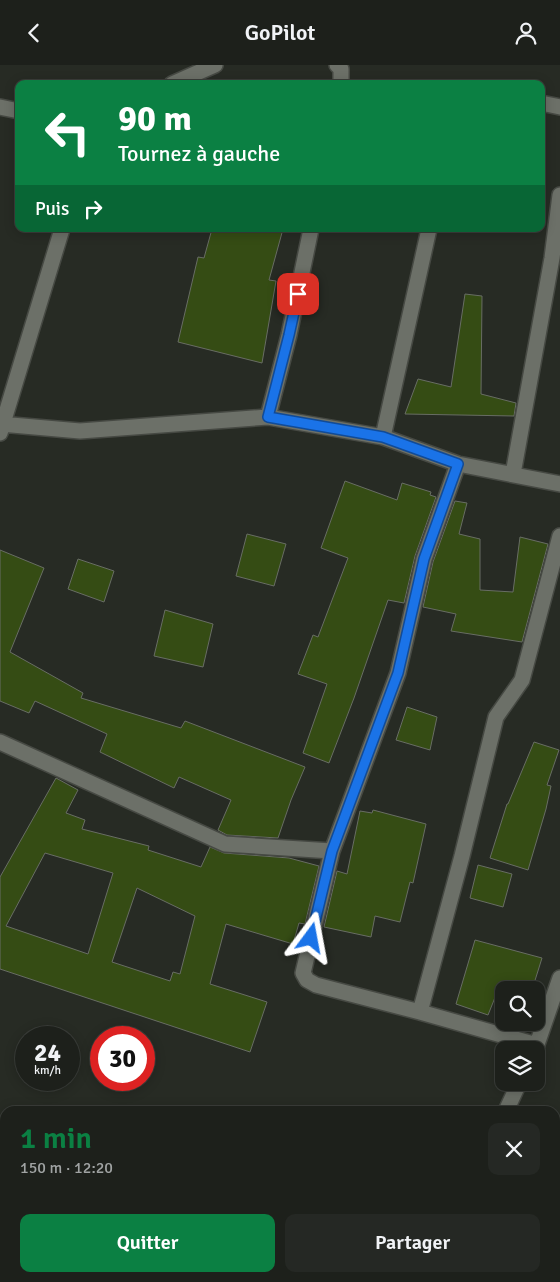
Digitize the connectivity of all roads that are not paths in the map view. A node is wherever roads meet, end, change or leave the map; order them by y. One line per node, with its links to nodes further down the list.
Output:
1 (215, 65): 3 (street)
2 (337, 65): 4 (street)
3 (181, 80)
4 (341, 80)
5 (545, 104): 7 (street)
6 (0, 107): 8 (street)
7 (560, 107)
8 (15, 110)
9 (560, 195): 17 (street)
10 (61, 232): 14 (street)
11 (311, 232): 13 (street)
12 (428, 232): 15 (street)
13 (268, 417): 14 (street); 15 (street)
14 (1, 427)
15 (383, 437): 16 (street)
16 (458, 464): 17 (street); 21 (street)
17 (513, 474): 18 (street)
18 (560, 484)
19 (560, 536): 23 (street)
20 (0, 742): 21 (street)
21 (332, 851): 23 (street)
22 (560, 978): 25 (street)
23 (420, 1012): 24 (street)
24 (516, 1041)
25 (538, 1041)
26 (515, 1091): 27 (street)
27 (508, 1106)

